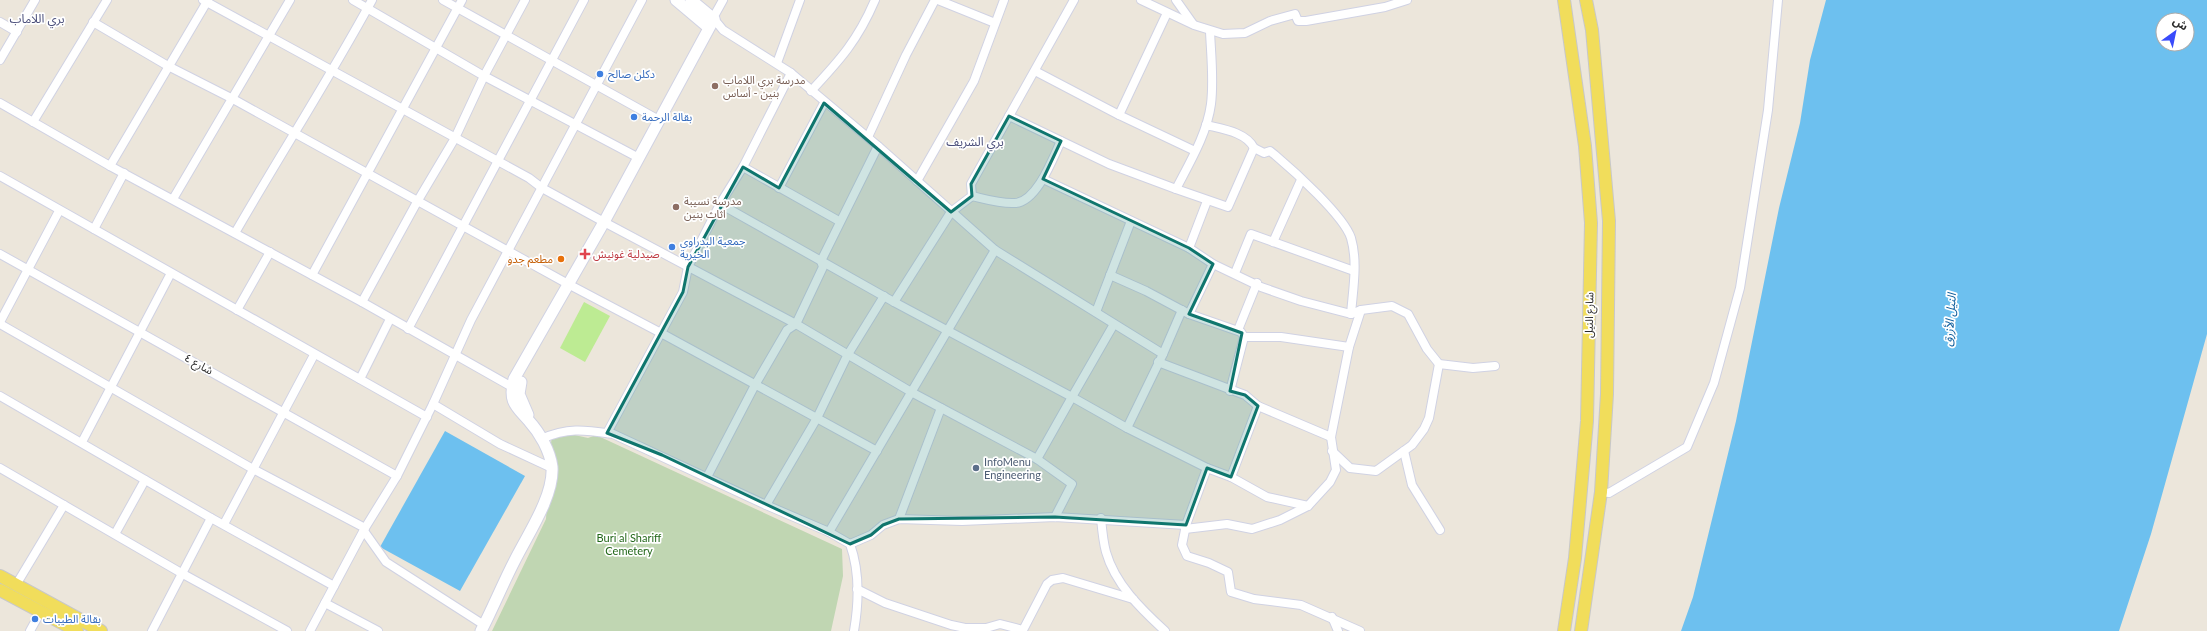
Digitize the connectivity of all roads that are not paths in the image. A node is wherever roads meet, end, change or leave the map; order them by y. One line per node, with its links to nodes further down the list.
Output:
1 (35, 0): 35 (street)
2 (107, 0): 31 (street)
3 (290, 0): 37 (street)
4 (352, 0): 26 (street)
5 (372, 0): 26 (street)
6 (443, 0): 27 (street)
7 (462, 0): 27 (street)
8 (525, 0): 36 (street)
9 (584, 0): 42 (street)
10 (642, 0): 51 (street)
11 (676, 0): 29 (main road)
12 (691, 0): 29 (main road)
13 (723, 0): 29 (street)
14 (800, 0): 43 (street)
15 (875, 0): 52 (street)
16 (936, 0): 32 (street); 65 (street)
17 (1004, 0): 32 (street)
18 (1074, 0): 48 (street)
19 (1141, 0): 28 (street)
20 (1176, 0): 33 (street)
21 (1407, 0): 34 (street)
22 (1564, 0): 39 (main road, شارع النيل)
23 (1586, 0): 38 (main road, شارع النيل)
24 (1778, 0): 176 (street)
25 (206, 1): 37 (street); 44 (street)
26 (368, 8): 40 (street); 46 (street)
27 (458, 8): 36 (street); 40 (street)
28 (1168, 12): 33 (street); 58 (street)
29 (712, 21): 43 (street); 60 (main road)
30 (0, 22): 35 (street)
31 (93, 22): 44 (street); 61 (street)
32 (995, 23): 80 (street)
33 (1194, 25): 34 (street)
34 (1210, 31): 63 (street)
35 (17, 32): 41 (street)
36 (506, 35): 42 (street); 50 (street)
37 (268, 37): 46 (street); 53 (street)
38 (1593, 40): 39 (main road); 45 (main road, شارع النيل)
39 (1572, 45): 47 (main road, شارع النيل)
40 (436, 47): 50 (street); 57 (street)
41 (0, 60)
42 (552, 62): 51 (street); 54 (street)
43 (777, 63): 49 (street)
44 (168, 66): 53 (street); 73 (street)
45 (1595, 69): 47 (main road); 147 (main road, شارع النيل)
46 (333, 70): 57 (street); 64 (street)
47 (1576, 70): 144 (main road, شارع النيل)
48 (1035, 71): 58 (street); 59 (street)
49 (791, 73): 52 (street); 74 (street)
50 (484, 76): 54 (street); 66 (street)
51 (596, 85): 60 (street); 62 (street)
52 (811, 91): 55 (street)
53 (233, 99): 64 (street); 85 (street)
54 (531, 101): 62 (street); 72 (street)
55 (824, 102): 65 (street); 82 (street)
56 (0, 103): 61 (street)
57 (403, 109): 66 (street); 76 (street)
58 (1119, 115): 70 (street)
59 (1009, 116): 67 (street); 84 (street)
60 (659, 120): 71 (main road)
61 (33, 122): 73 (street)
62 (576, 123): 71 (street); 81 (street)
63 (1206, 125): 69 (street); 70 (street)
64 (294, 133): 76 (street); 96 (street)
65 (868, 137): 68 (street)
66 (455, 138): 72 (street); 87 (street)
67 (1061, 142): 78 (street); 83 (street)
68 (878, 146): 80 (street); 91 (street)
69 (1254, 148): 79 (street); 86 (street)
70 (1195, 151): 83 (street)
71 (639, 158): 93 (main road)
72 (498, 162): 81 (street); 94 (street)
73 (110, 166): 75 (street)
74 (743, 167): 82 (street); 88 (street)
75 (124, 173): 85 (street); 95 (street)
76 (366, 174): 87 (street); 110 (street)
77 (0, 176): 89 (street)
78 (1043, 178): 84 (street); 92 (street)
79 (1301, 180): 97 (street); 107 (street)
80 (917, 181): 90 (street)
81 (542, 188): 93 (street); 100 (street)
82 (779, 188): 91 (street)
83 (1176, 189): 86 (street)
84 (972, 196): 90 (street)
85 (172, 199): 96 (street)
86 (1207, 201): 98 (street)
87 (417, 202): 94 (street); 115 (street)
88 (720, 204): 103 (street); 105 (street)
89 (59, 211): 95 (street); 106 (street)
90 (951, 212): 99 (street); 116 (street)
91 (839, 221): 103 (street)
92 (1131, 221): 98 (street); 111 (street)
93 (604, 222): 105 (street); 113 (main road)
94 (463, 226): 100 (street); 126 (street)
95 (94, 229): 108 (street)
96 (235, 233): 101 (street)
97 (1273, 242): 107 (street); 109 (street)
98 (1189, 248): 104 (street)
99 (995, 250): 119 (street); 127 (street)
100 (508, 251): 113 (street); 135 (street)
101 (270, 252): 110 (street); 117 (street)
102 (0, 254): 106 (street, شارع ٤)
103 (821, 261): 114 (street); 124 (street)
104 (1212, 264): 109 (street); 120 (street)
105 (688, 267): 124 (street); 129 (street)
106 (28, 269): 123 (street); 128 (street, شارع ٤)
107 (1354, 271): 121 (street)
108 (171, 273): 117 (street); 128 (street)
109 (1235, 273): 112 (street)
110 (312, 275): 115 (street)
111 (1110, 275): 119 (street); 120 (street)
112 (1257, 283): 121 (street); 130 (street)
113 (568, 284): 129 (street); 131 (main road)
114 (884, 296): 116 (street); 136 (street)
115 (362, 302): 122 (street)
116 (894, 302): 127 (street)
117 (237, 310): 134 (street)
118 (1361, 310): 121 (street); 132 (street); 138 (street)
119 (1096, 312): 125 (street)
120 (1185, 312): 130 (street); 133 (street)
121 (1351, 314)
122 (390, 319): 126 (street); 140 (street)
123 (0, 323): 143 (street)
124 (796, 324): 136 (street); 141 (street)
125 (1114, 324): 133 (street); 149 (street)
126 (408, 329): 135 (street)
127 (947, 330): 146 (street); 149 (street)
128 (139, 331): 143 (street); 153 (street, شارع ٤)
129 (661, 332): 141 (street); 160 (street)
130 (1241, 333): 132 (street); 145 (street)
131 (534, 345): 142 (main road); 156 (main road)
132 (1349, 347): 161 (street)
133 (1163, 354): 137 (street)
134 (314, 355): 140 (street); 153 (street)
135 (455, 356): 142 (street); 150 (street)
136 (847, 356): 146 (street); 155 (street)
137 (1158, 362): 145 (street); 159 (street)
138 (1439, 364): 139 (street); 166 (street)
139 (1496, 366)
140 (360, 379): 154 (street)
141 (755, 385): 155 (street); 173 (street)
142 (512, 387): 156 (main road)
143 (110, 388): 163 (street); 171 (street)
144 (1588, 389): 147 (main road); 157 (main road, شارع النيل)
145 (1230, 390): 151 (street)
146 (913, 393): 152 (street); 164 (street)
147 (1607, 394): 158 (main road, شارع النيل)
148 (0, 396): 163 (street)
149 (1072, 397): 159 (street); 167 (street)
150 (433, 404): 154 (street); 169 (street)
151 (1258, 406): 161 (street); 174 (street)
152 (941, 408): 167 (street); 183 (street)
153 (284, 412): 171 (street); 172 (street, شارع ٤)
154 (427, 417): 172 (street)
155 (817, 418): 164 (street); 178 (street)
156 (530, 421): 162 (main road)
157 (1587, 421): 158 (main road); 214 (main road, شارع النيل)
158 (1605, 425): 176 (main road, شارع النيل)
159 (1127, 428): 170 (street)
160 (607, 433): 162 (street); 173 (street)
161 (1331, 437): 165 (street)
162 (541, 439): 169 (main road)
163 (82, 442): 175 (street)
164 (877, 451): 188 (street)
165 (1332, 451): 166 (street); 179 (street)
166 (1404, 451): 187 (street)
167 (1037, 459): 180 (street)
168 (0, 468): 177 (street)
169 (552, 468): 201 (main road)
170 (1207, 468): 174 (street); 185 (street)
171 (253, 470): 184 (street); 186 (street)
172 (397, 476): 186 (street)
173 (707, 477): 178 (street)
174 (1231, 477): 179 (street)
175 (145, 480): 181 (street); 189 (street)
176 (1601, 492): 215 (main road, شارع النيل)
177 (64, 505): 189 (street); 193 (street)
178 (766, 505): 188 (street)
179 (1308, 506): 185 (street)
180 (1055, 517): 182 (street); 183 (street)
181 (211, 518): 184 (street); 191 (street)
182 (1101, 518): 185 (street); 197 (street)
183 (899, 519): 190 (street)
184 (224, 524): 194 (street)
185 (1185, 527): 200 (street)
186 (364, 530): 194 (street); 201 (street)
187 (1440, 530)
188 (829, 532): 190 (street)
189 (115, 534): 191 (street)
190 (850, 544): 195 (street)
191 (183, 574): 206 (street); 207 (street)
192 (0, 576): 193 (main road)
193 (16, 585): 205 (main road)
194 (334, 586): 198 (street)
195 (857, 589): 202 (street); 210 (street)
196 (0, 590): 199 (main road)
197 (1133, 600): 202 (street); 211 (street)
198 (325, 603): 208 (street); 209 (street)
199 (41, 611): 203 (street); 204 (main road)
200 (1332, 617): 212 (street); 213 (street)
201 (483, 628)
202 (966, 629)
203 (30, 631)
204 (77, 631)
205 (101, 631)
206 (152, 631)
207 (287, 631)
208 (310, 631)
209 (378, 631)
210 (854, 631)
211 (1165, 631)
212 (1338, 631)
213 (1360, 631)
214 (1564, 631)
215 (1581, 631)

